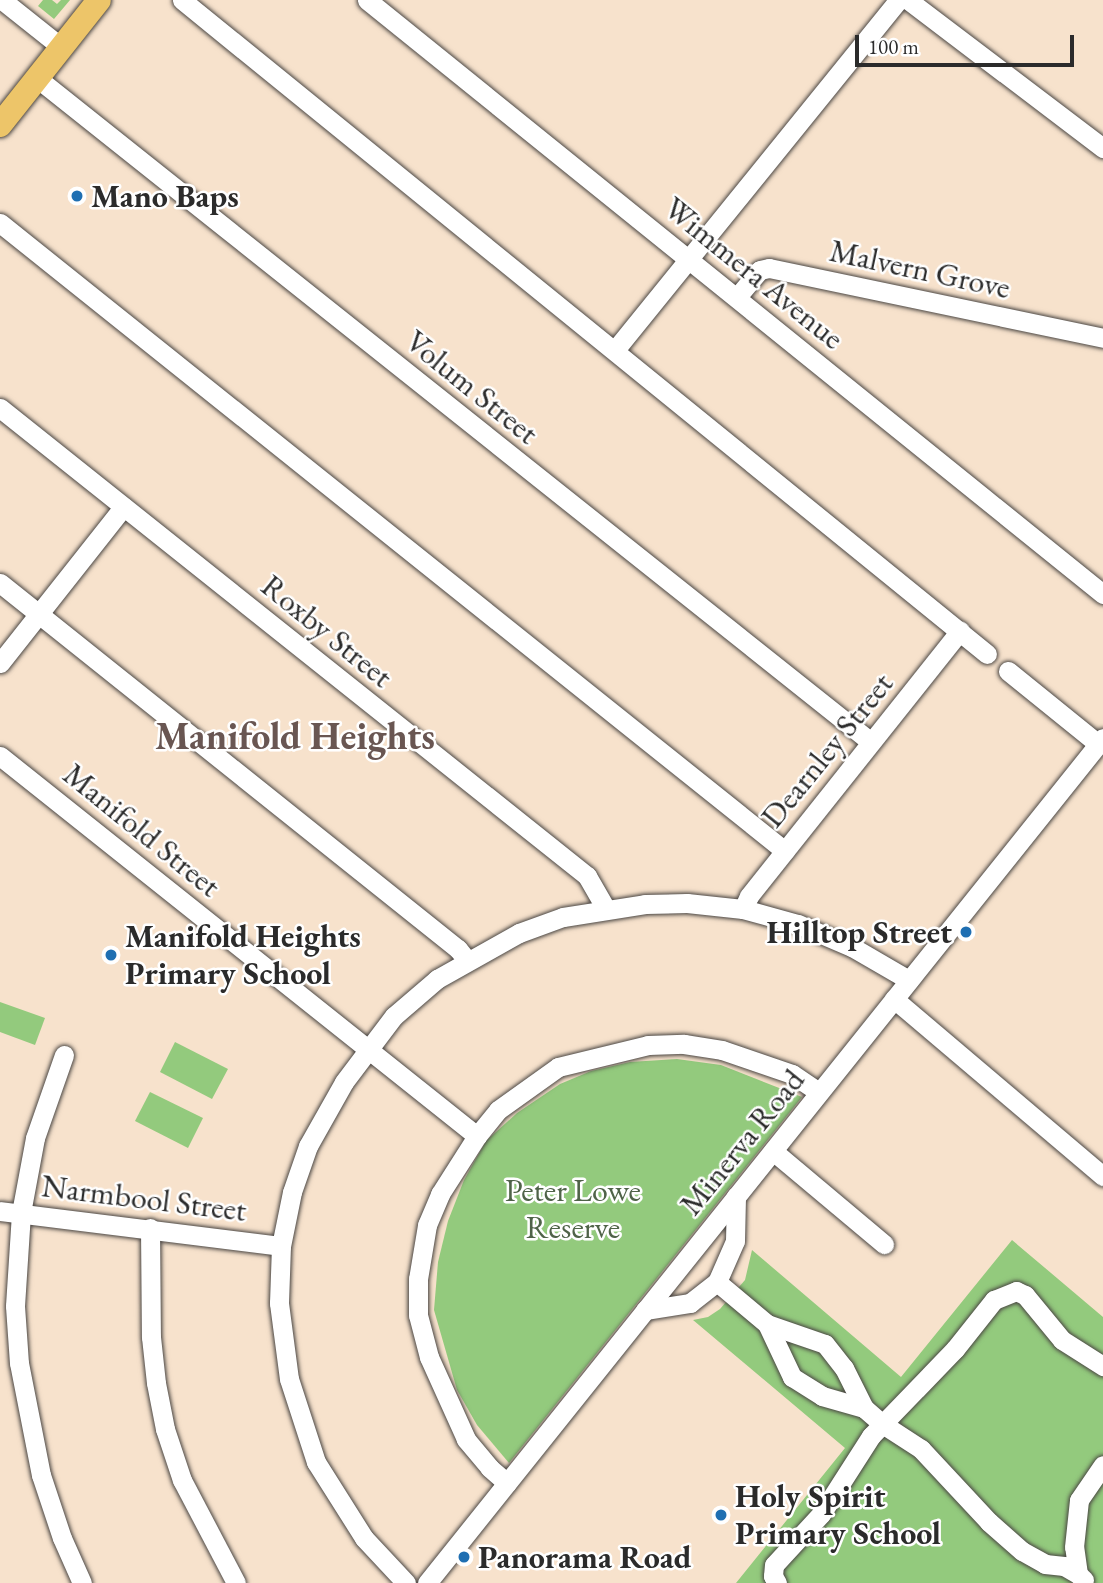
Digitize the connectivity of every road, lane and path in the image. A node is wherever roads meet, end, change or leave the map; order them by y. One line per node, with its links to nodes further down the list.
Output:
1 (2, 0): 7 (street)
2 (99, 0): 7 (main road)
3 (182, 0): 15 (street)
4 (898, 0): 12 (street)
5 (908, 0): 10 (street)
6 (379, 4): 12 (street, Wimmera Avenue)
7 (61, 47): 8 (main road)
8 (37, 78): 9 (main road); 26 (street, Volum Street)
9 (0, 125)
10 (1103, 148)
11 (0, 223): 28 (street)
12 (688, 258): 13 (street, Wimmera Avenue); 15 (street)
13 (737, 297): 14 (street, Malvern Grove); 19 (street, Wimmera Avenue)
14 (1103, 338)
15 (619, 345): 21 (street)
16 (0, 408): 17 (street, Roxby Street)
17 (123, 507): 20 (street); 29 (street, Roxby Street)
18 (0, 583): 20 (street)
19 (1103, 594)
20 (40, 615): 23 (street); 31 (street)
21 (960, 631): 22 (street); 26 (street, Dearnley Street)
22 (987, 654)
23 (0, 663)
24 (1008, 671): 25 (street)
25 (1100, 741): 32 (street, Minerva Road)
26 (871, 742): 28 (street, Dearnley Street)
27 (0, 755): 34 (street, Manifold Street)
28 (785, 850): 30 (street, Dearnley Street)
29 (606, 909): 30 (street); 31 (street)
30 (743, 909): 32 (street)
31 (467, 960): 34 (street)
32 (909, 980): 33 (street, Minerva Road)
33 (894, 999): 36 (street, Minerva Road); 39 (street)
34 (368, 1048): 37 (street, Manifold Street); 45 (street)
35 (64, 1055): 42 (street)
36 (819, 1092): 37 (street); 38 (street, Minerva Road)
37 (477, 1136): 53 (street)
38 (773, 1151): 40 (street, Minerva Road); 44 (street)
39 (1103, 1176)
40 (736, 1196): 46 (street); 47 (street, Minerva Road)
41 (0, 1210): 42 (street, Narmbool Street)
42 (21, 1213): 43 (street, Narmbool Street); 55 (street)
43 (150, 1228): 45 (street, Narmbool Street); 56 (street)
44 (884, 1244)
45 (281, 1245): 57 (street)
46 (717, 1282): 47 (street); 48 (street)
47 (645, 1310): 53 (street, Minerva Road)
48 (767, 1324): 50 (street); 50 (street)
49 (1103, 1366): 51 (street)
50 (864, 1408): 51 (street)
51 (881, 1423): 54 (street); 59 (street)
52 (1103, 1465): 54 (street)
53 (508, 1483): 58 (street, Minerva Road)
54 (1083, 1579)
55 (82, 1583)
56 (236, 1583)
57 (406, 1583)
58 (427, 1583)
59 (777, 1583)

